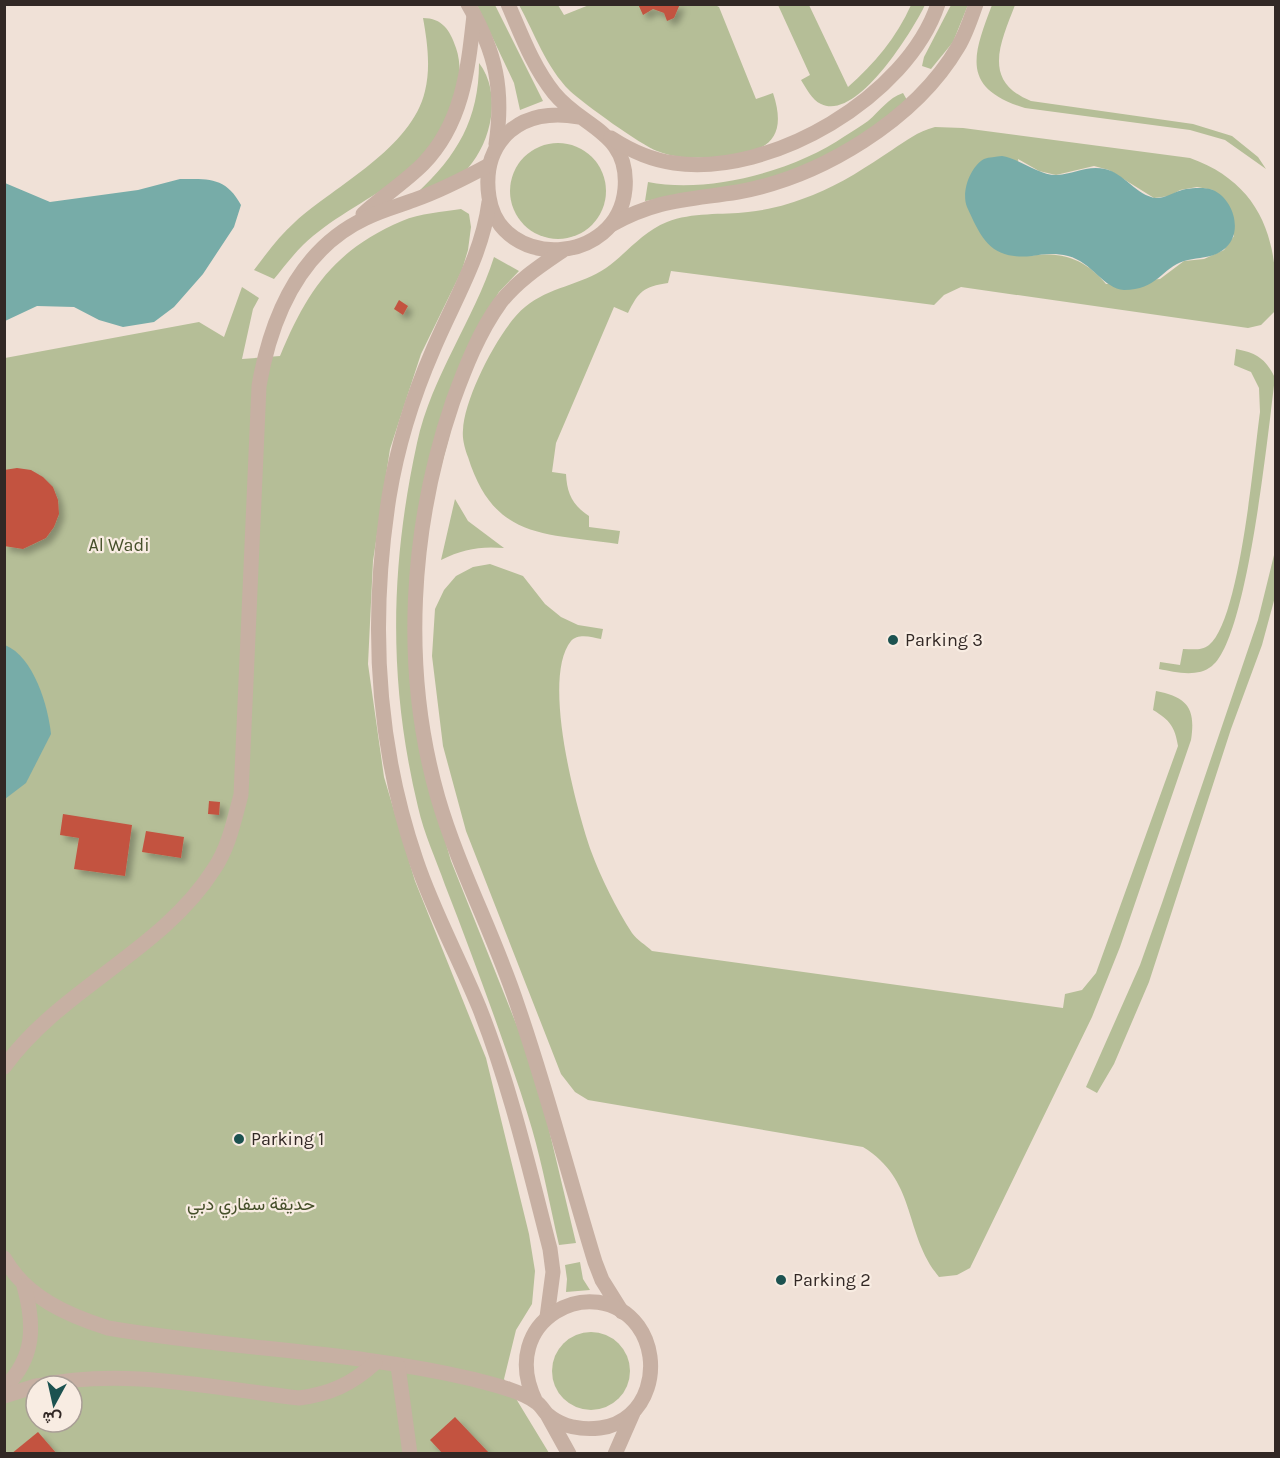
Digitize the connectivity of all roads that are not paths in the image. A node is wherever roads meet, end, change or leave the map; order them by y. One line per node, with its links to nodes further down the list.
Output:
1 (507, 4): 5 (street)
2 (938, 4): 6 (street)
3 (976, 4): 10 (street)
4 (471, 10): 7 (street); 11 (street)
5 (578, 117): 6 (street); 7 (street)
6 (609, 137): 10 (street)
7 (496, 147): 8 (street)
8 (489, 165): 9 (street); 11 (street)
9 (489, 202): 12 (street); 17 (street)
10 (611, 225): 12 (street)
11 (344, 231): 13 (street)
12 (562, 251): 16 (street)
13 (4, 1067)
14 (4, 1258): 15 (street)
15 (24, 1286): 18 (street); 21 (street)
16 (622, 1312): 17 (street); 25 (street)
17 (547, 1317): 24 (street)
18 (375, 1363): 19 (street); 20 (street)
19 (398, 1366): 24 (street); 27 (street)
20 (84, 1379)
21 (4, 1388)
22 (24, 1390): 23 (street)
23 (4, 1396)
24 (536, 1402): 26 (street)
25 (635, 1410): 26 (street); 29 (street)
26 (548, 1416): 28 (street)
27 (410, 1454)
28 (569, 1454)
29 (615, 1454)

